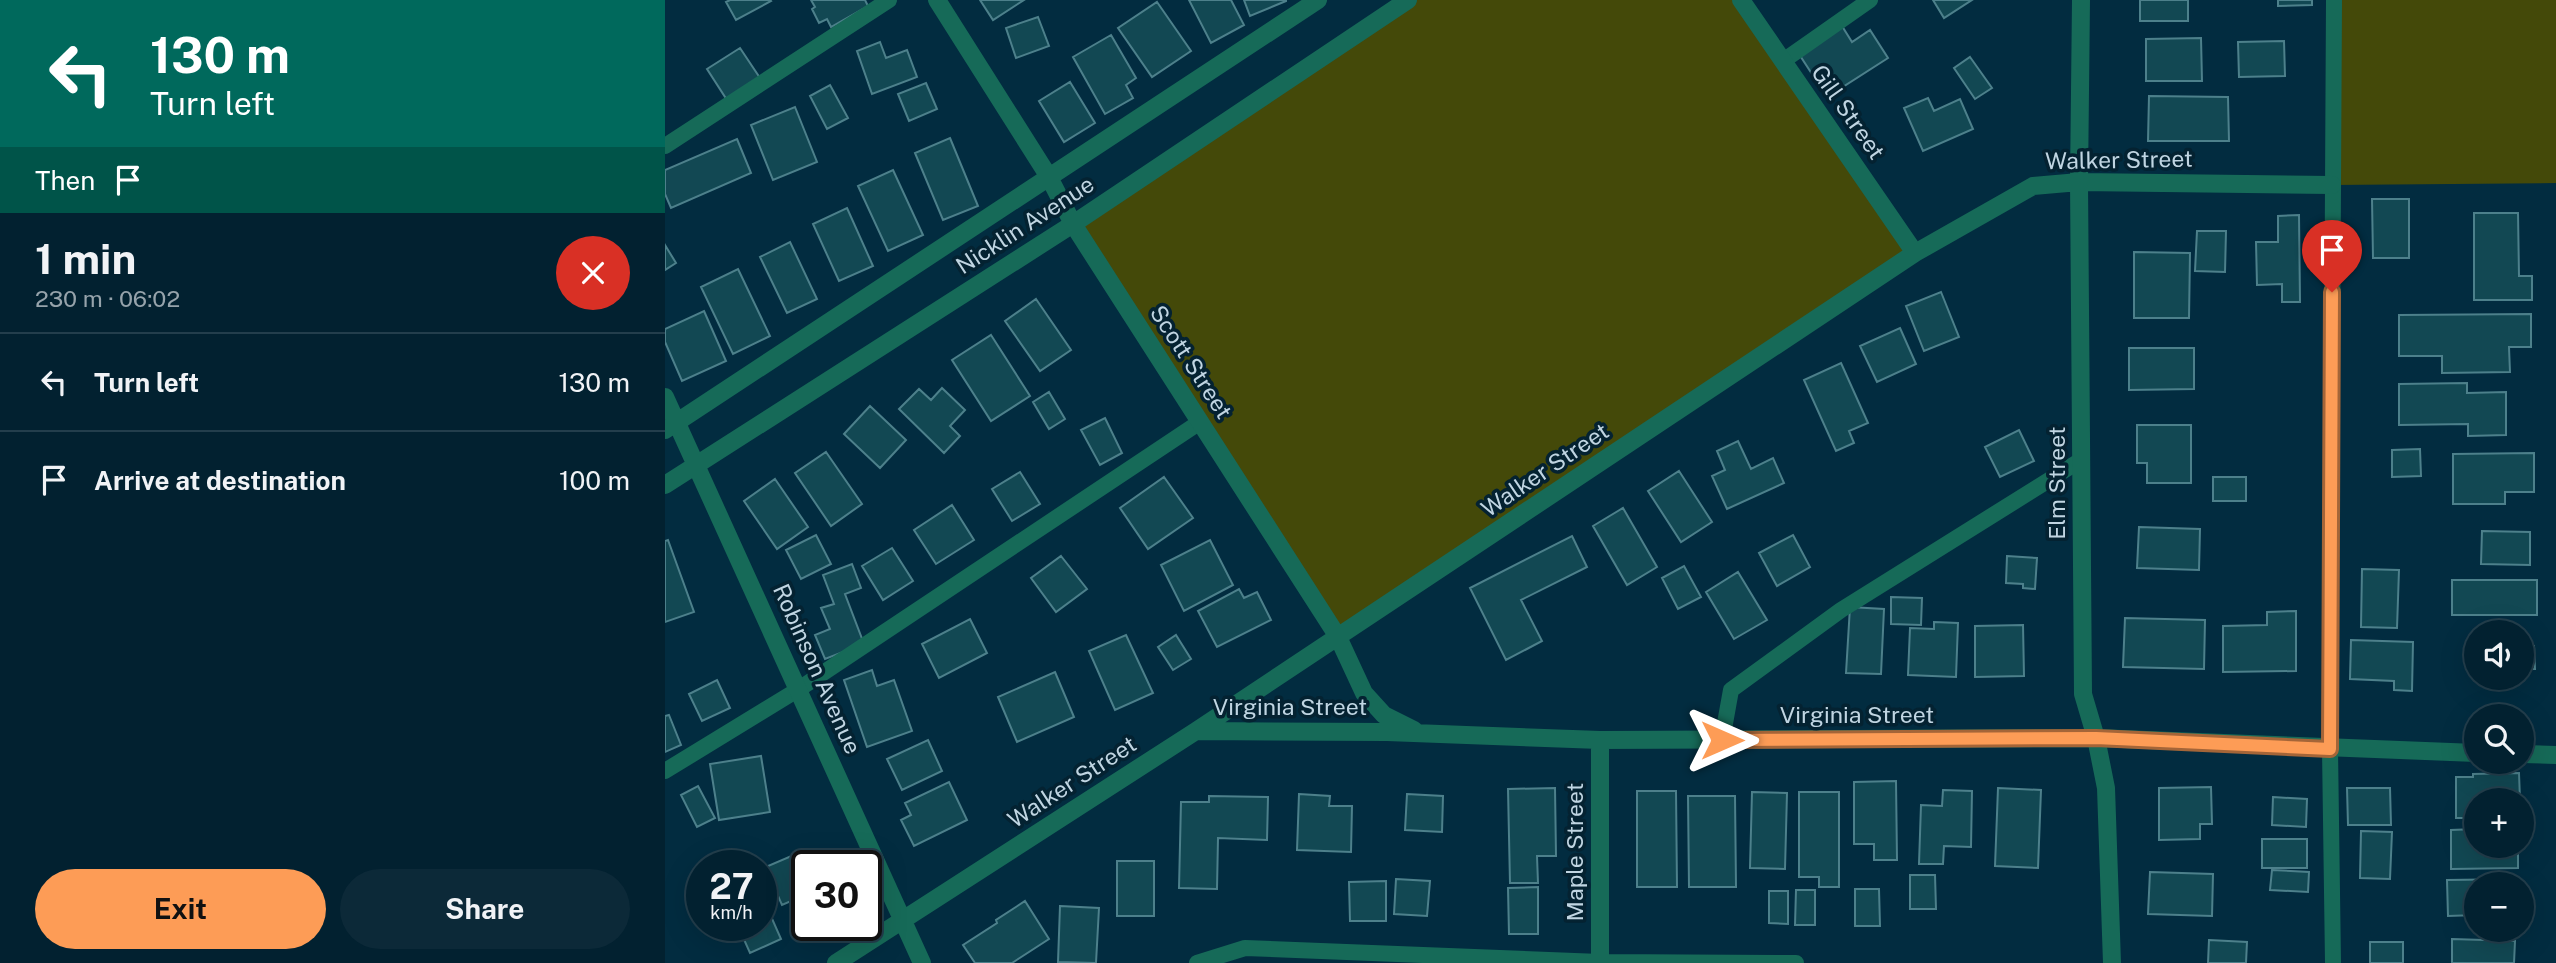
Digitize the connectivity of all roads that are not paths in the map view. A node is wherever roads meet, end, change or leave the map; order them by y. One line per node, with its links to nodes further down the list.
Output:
1 (890, 0): 10 (lane)
2 (937, 0): 11 (street, Scott Street)
3 (1318, 0): 11 (street, Nicklin Avenue)
4 (1408, 0): 14 (street, Nicklin Avenue)
5 (1741, 0): 9 (street, Gill Street)
6 (1870, 0): 9 (lane)
7 (2081, 0): 12 (street, Elm Street)
8 (2334, 0): 13 (lane)
9 (1783, 61): 15 (street, Gill Street)
10 (665, 146)
11 (1049, 177): 14 (street, Scott Street); 18 (street, Nicklin Avenue)
12 (2078, 182): 13 (street, Walker Street); 15 (street, Walker Street); 19 (street, Elm Street)
13 (2332, 185): 29 (lane)
14 (1073, 224): 17 (street, Scott Street); 20 (street, Nicklin Avenue)
15 (1915, 253): 22 (street, Walker Street)
16 (665, 397): 18 (street, Robinson Avenue)
17 (1201, 422): 22 (street, Scott Street); 23 (lane)
18 (671, 426): 20 (street, Robinson Avenue)
19 (2081, 460): 26 (street, Elm Street); 28 (lane)
20 (697, 463): 21 (street, Nicklin Avenue); 23 (street, Robinson Avenue)
21 (665, 485)
22 (1338, 637): 24 (street, Walker Street); 25 (street, Scott Street)
23 (799, 689): 33 (lane); 34 (street, Robinson Avenue)
24 (1196, 731): 25 (street, Virginia Street); 34 (street, Walker Street)
25 (1420, 733): 27 (street, Virginia Street)
26 (2096, 738): 28 (street, Virginia Street); 29 (street, Virginia Street); 41 (street, Elm Street)
27 (1600, 740): 28 (street, Virginia Street); 36 (street, Maple Street)
28 (1722, 740)
29 (2330, 749): 30 (street, Virginia Street); 42 (lane)
30 (2464, 753)
31 (2534, 754): 32 (street)
32 (2556, 755)
33 (665, 771)
34 (903, 921): 37 (street, Walker Street); 38 (street, Robinson Avenue)
35 (1360, 958): 36 (lane); 39 (lane)
36 (1600, 962): 40 (lane)
37 (836, 963)
38 (922, 963)
39 (1197, 963)
40 (1796, 963)
41 (2112, 963)
42 (2333, 963)

